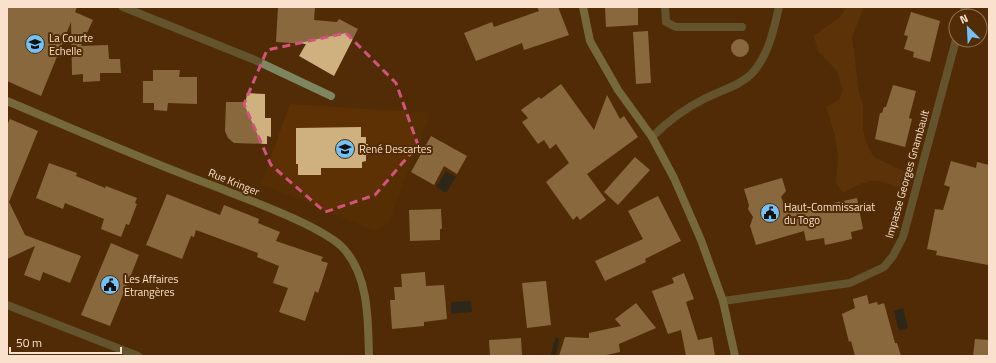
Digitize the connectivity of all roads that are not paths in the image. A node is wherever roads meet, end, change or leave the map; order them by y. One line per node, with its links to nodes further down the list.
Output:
1 (123, 7): 7 (street)
2 (583, 7): 9 (street)
3 (665, 7): 5 (street)
4 (780, 7): 9 (street)
5 (742, 27)
6 (954, 48): 10 (street, Impasse Georges Gnambault)
7 (331, 96)
8 (7, 101): 13 (street, Rue Kringer)
9 (652, 137): 10 (street)
10 (723, 301): 14 (street)
11 (7, 305): 12 (street)
12 (138, 356)
13 (369, 356)
14 (735, 356)

